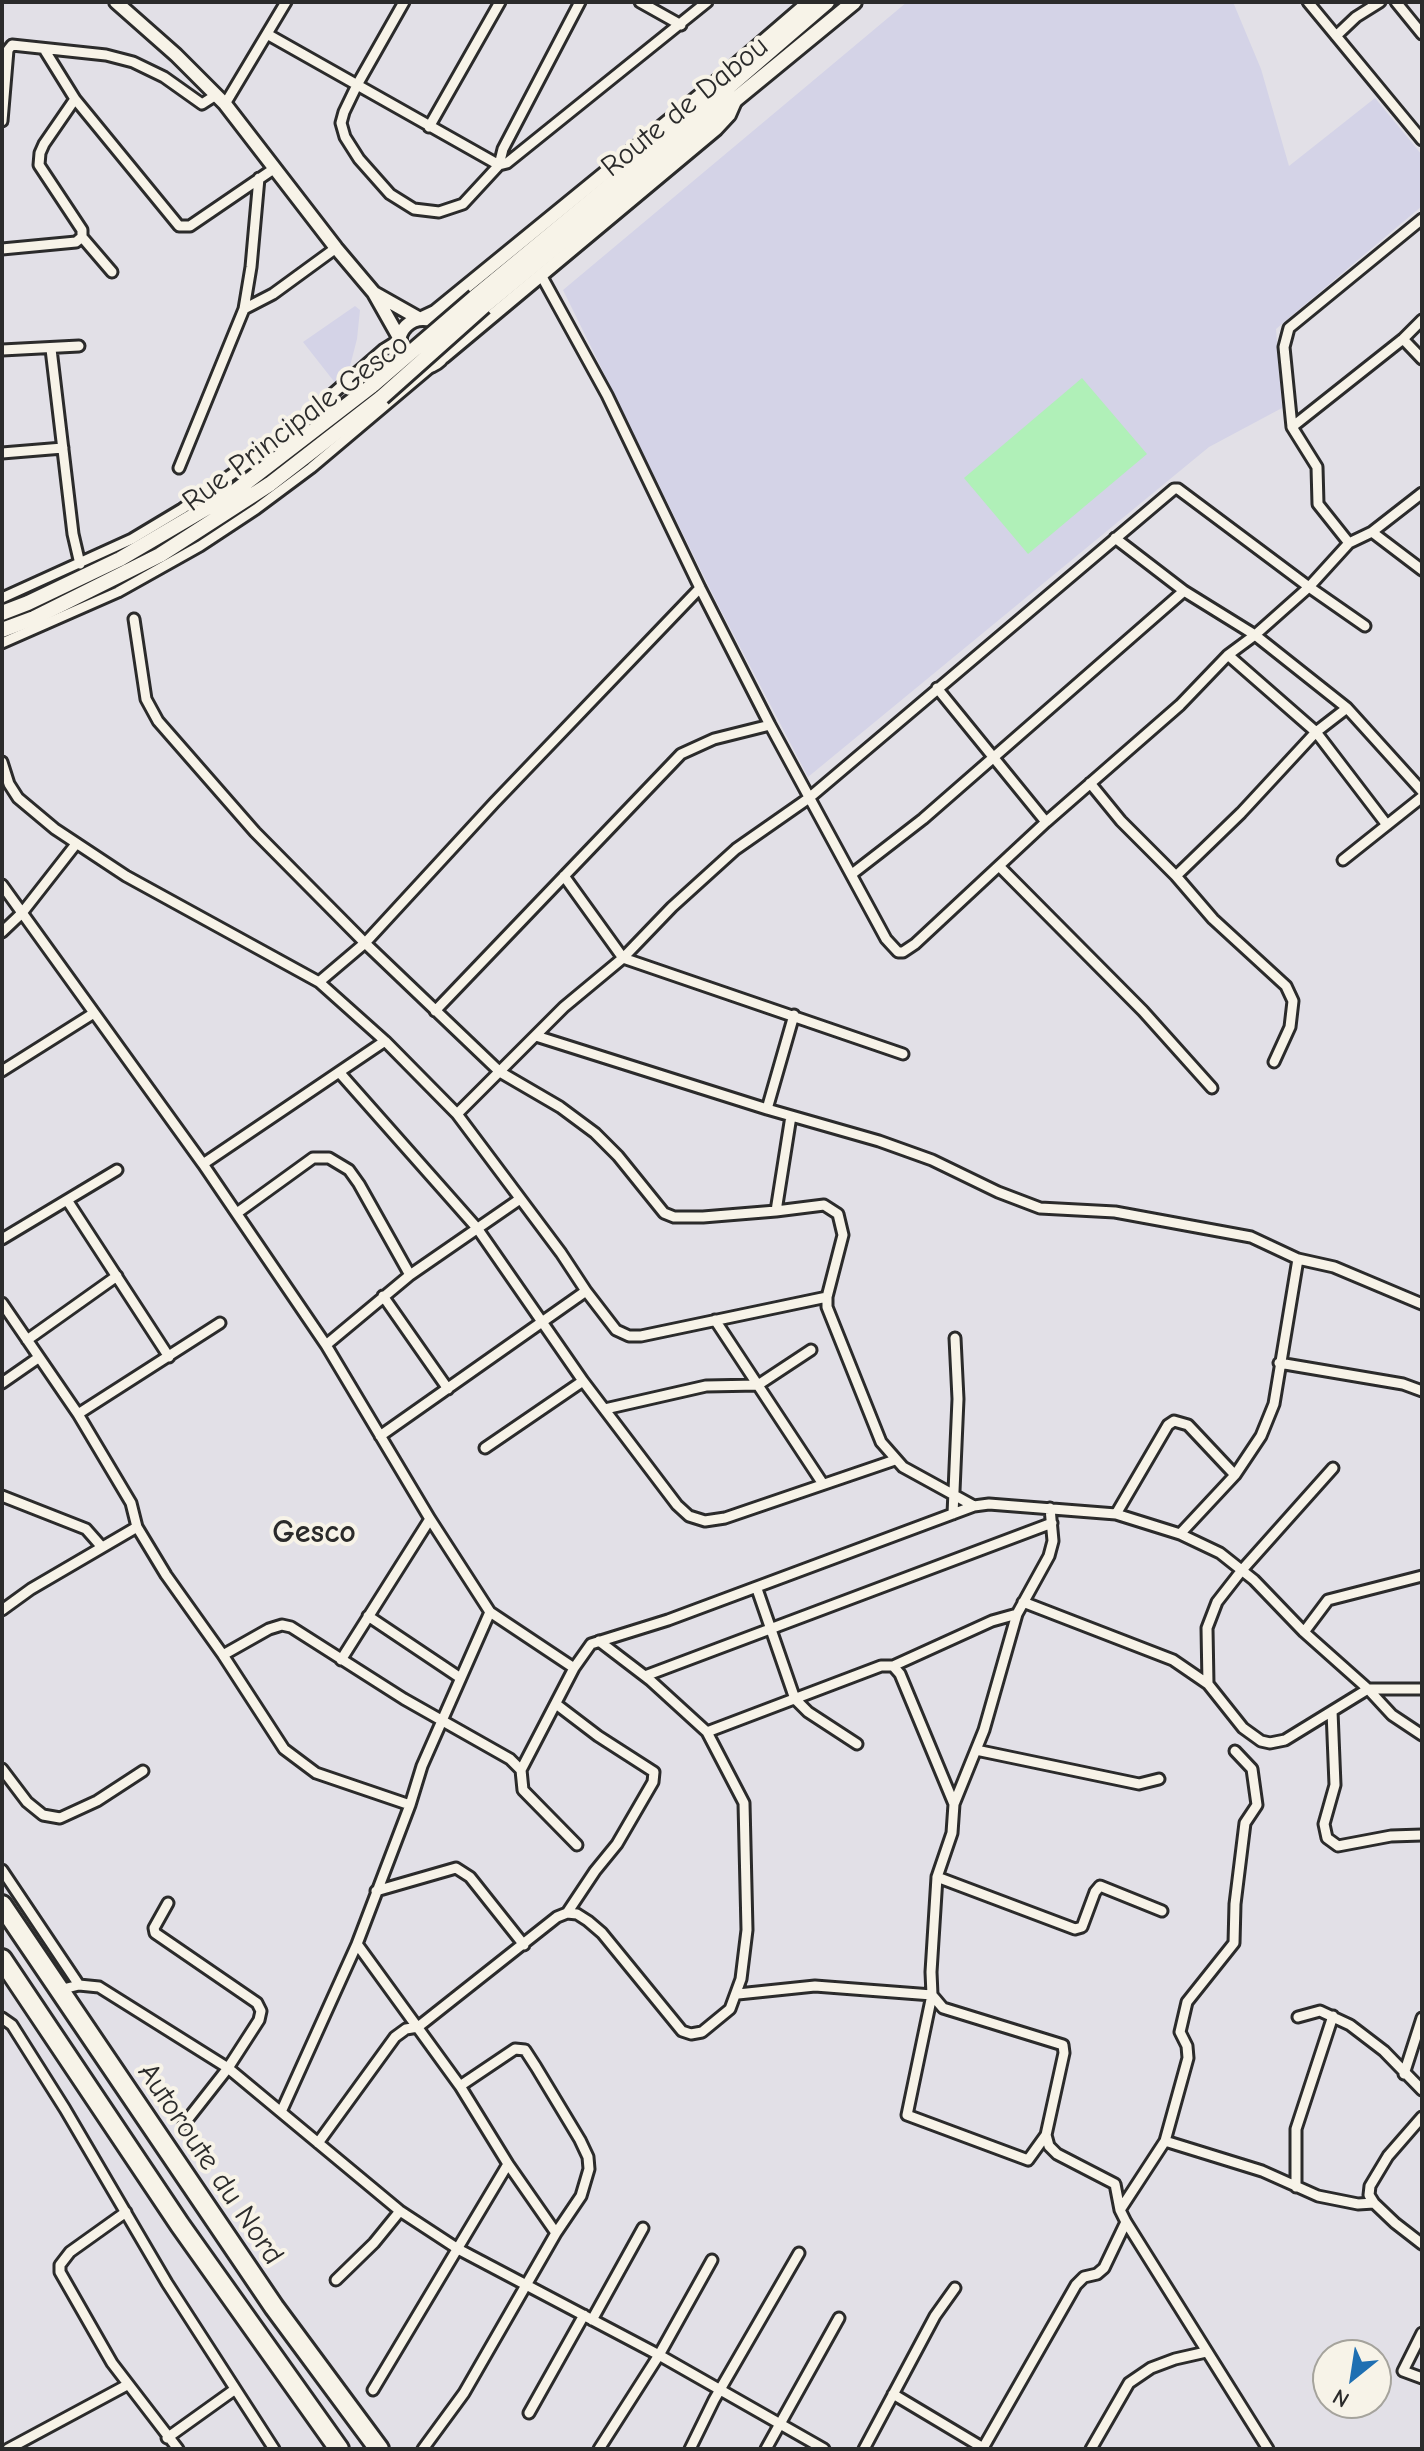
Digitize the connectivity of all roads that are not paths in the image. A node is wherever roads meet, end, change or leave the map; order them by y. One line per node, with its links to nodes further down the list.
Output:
1 (116, 2): 23 (street)
2 (286, 2): 15 (street)
3 (404, 2): 20 (street)
4 (500, 2): 25 (street)
5 (580, 2): 27 (street)
6 (640, 2): 14 (street)
7 (707, 2): 14 (street)
8 (809, 2): 39 (street)
9 (827, 2): 30 (main road, Route de Dabou)
10 (854, 2): 22 (main road, Route de Dabou)
11 (1308, 2): 17 (street)
12 (1380, 2): 17 (street)
13 (1396, 2): 16 (street)
14 (681, 25): 27 (street)
15 (267, 34): 20 (street); 23 (street)
16 (1422, 34)
17 (1336, 36): 26 (street)
18 (7, 44): 19 (street); 24 (street)
19 (44, 49): 21 (street); 23 (street)
20 (357, 85): 25 (street); 27 (street)
21 (75, 99): 29 (street); 32 (street)
22 (736, 99): 30 (main road, Route de Dabou); 36 (street)
23 (221, 100): 28 (street)
24 (2, 121)
25 (429, 127): 27 (street)
26 (1422, 140)
27 (499, 165)
28 (275, 168): 29 (street); 33 (street)
29 (259, 178): 38 (street)
30 (581, 216): 48 (main road, Rue Principale Gesco, bridge)
31 (1422, 219): 49 (street)
32 (82, 237): 34 (street); 35 (street)
33 (336, 248): 37 (street); 38 (street)
34 (2, 249)
35 (112, 272)
36 (541, 275): 47 (street); 60 (street)
37 (374, 293): 39 (street); 41 (street)
38 (244, 309): 52 (street)
39 (420, 319): 41 (street); 47 (street)
40 (1422, 320): 42 (street)
41 (400, 339): 47 (street); 57 (street)
42 (1403, 339): 46 (street); 49 (street)
43 (79, 346): 44 (street)
44 (51, 349): 45 (street); 50 (street)
45 (2, 350)
46 (1422, 359)
47 (438, 361): 68 (street)
48 (377, 391): 63 (main road, Rue Principale Gesco); 66 (main road, Rue Principale Gesco)
49 (1292, 427): 56 (street)
50 (63, 448): 51 (street); 57 (street)
51 (2, 453)
52 (179, 468)
53 (1422, 493): 54 (street)
54 (1372, 532): 56 (street); 58 (street)
55 (1115, 538): 59 (street); 61 (street); 70 (street)
56 (1349, 543): 59 (street)
57 (80, 564): 62 (street)
58 (1422, 570)
59 (1309, 587): 65 (street); 67 (street)
60 (700, 588): 72 (street); 90 (street)
61 (1184, 591): 67 (street); 74 (street)
62 (2, 598)
63 (2, 613)
64 (134, 619): 90 (street)
65 (1365, 626)
66 (2, 630)
67 (1255, 635): 69 (street); 71 (street)
68 (2, 643)
69 (1228, 655): 73 (street); 76 (street)
70 (937, 688): 74 (street); 78 (street)
71 (1347, 708): 73 (street); 77 (street)
72 (770, 725): 78 (street); 85 (street)
73 (1316, 732): 80 (street); 86 (street)
74 (995, 758): 79 (street); 84 (street)
75 (2, 762): 81 (street)
76 (1090, 783): 79 (street); 86 (street)
77 (1422, 794): 80 (street)
78 (809, 798): 84 (street); 91 (street)
79 (1046, 822): 83 (street)
80 (1387, 825): 82 (street)
81 (76, 844): 88 (street); 92 (street)
82 (1343, 860)
83 (999, 866): 84 (street); 103 (street)
84 (852, 874)
85 (564, 876): 91 (street); 93 (street)
86 (1176, 876): 99 (street)
87 (2, 885): 88 (street)
88 (22, 913): 89 (street); 94 (street)
89 (2, 932)
90 (365, 943): 92 (street); 93 (street)
91 (623, 958): 95 (street); 96 (street)
92 (319, 982): 97 (street)
93 (435, 1011): 102 (street)
94 (94, 1013): 100 (street); 107 (street)
95 (794, 1015): 98 (street); 104 (street)
96 (536, 1036): 102 (street); 104 (street)
97 (385, 1041): 101 (street); 105 (street)
98 (903, 1054)
99 (1274, 1062)
100 (2, 1071)
101 (339, 1072): 107 (street); 113 (street)
102 (500, 1072): 105 (street); 111 (street)
103 (1212, 1088)
104 (767, 1109): 106 (street)
105 (457, 1114): 109 (street)
106 (791, 1116): 111 (street); 115 (street)
107 (203, 1164): 112 (street)
108 (117, 1170): 110 (street)
109 (520, 1199): 113 (street); 118 (street)
110 (67, 1200): 114 (street); 117 (street)
111 (776, 1211): 120 (street)
112 (237, 1213): 116 (street); 128 (street)
113 (477, 1228): 116 (street); 124 (street)
114 (2, 1239)
115 (1298, 1259): 122 (street); 132 (street)
116 (410, 1275): 119 (street)
117 (117, 1276): 127 (street); 130 (street)
118 (586, 1291): 123 (street); 124 (street)
119 (383, 1296): 128 (street); 136 (street)
120 (827, 1297): 123 (street); 142 (street)
121 (2, 1303): 127 (street)
122 (1422, 1304)
123 (715, 1320): 135 (street)
124 (544, 1321): 133 (street); 136 (street)
125 (220, 1323): 130 (street)
126 (955, 1338): 146 (street)
127 (27, 1340): 131 (street)
128 (326, 1345): 140 (street)
129 (811, 1350): 135 (street)
130 (169, 1357): 139 (street)
131 (38, 1358): 134 (street); 139 (street)
132 (1279, 1363): 137 (street); 144 (street)
133 (583, 1381): 138 (street); 141 (street)
134 (2, 1383)
135 (758, 1385): 138 (street); 145 (street)
136 (448, 1389): 140 (street)
137 (1422, 1391)
138 (605, 1409): 145 (street)
139 (78, 1414): 154 (street)
140 (380, 1436): 152 (street)
141 (485, 1448)
142 (895, 1460): 145 (street); 146 (street)
143 (1333, 1468): 157 (street)
144 (1235, 1475): 151 (street); 155 (street)
145 (823, 1484)
146 (952, 1494): 148 (street); 150 (street)
147 (2, 1496): 156 (street)
148 (974, 1506): 149 (street); 150 (street)
149 (1050, 1508): 151 (street); 153 (street)
150 (953, 1514): 159 (street)
151 (1116, 1514): 155 (street)
152 (430, 1519): 162 (street); 164 (street)
153 (1052, 1523): 160 (street); 165 (street)
154 (137, 1527): 156 (street); 168 (street)
155 (1180, 1534): 157 (street)
156 (101, 1546): 161 (street)
157 (1242, 1570): 166 (street); 174 (street)
158 (1422, 1576): 166 (street)
159 (757, 1589): 165 (street); 167 (street)
160 (1023, 1602): 163 (street); 174 (street)
161 (2, 1610)
162 (490, 1612): 171 (street); 173 (street)
163 (1017, 1614): 170 (street); 184 (street)
164 (368, 1616): 169 (street); 173 (street)
165 (770, 1628): 172 (street); 177 (street)
166 (1304, 1632): 175 (street)
167 (599, 1641): 171 (street); 172 (street)
168 (223, 1655): 169 (street); 191 (street)
169 (341, 1660): 180 (street)
170 (893, 1666): 177 (street); 190 (street)
171 (574, 1668): 178 (street)
172 (645, 1676): 181 (street)
173 (459, 1677): 180 (street)
174 (1208, 1684): 179 (street)
175 (1368, 1689): 176 (street); 179 (street); 182 (street)
176 (1422, 1689)
177 (795, 1699): 181 (street); 183 (street)
178 (556, 1704): 187 (street); 200 (street)
179 (1332, 1711): 192 (street)
180 (441, 1721): 187 (street); 191 (street)
181 (707, 1732): 206 (street)
182 (1422, 1735)
183 (857, 1744)
184 (976, 1750): 189 (street); 190 (street)
185 (1235, 1751): 221 (street)
186 (2, 1769): 188 (street)
187 (521, 1770): 193 (street)
188 (143, 1771)
189 (1159, 1779)
190 (954, 1804): 195 (street)
191 (410, 1805): 196 (street)
192 (1422, 1835)
193 (577, 1845)
194 (2, 1870): 204 (street)
195 (937, 1877): 199 (street); 207 (street)
196 (376, 1891): 201 (street); 202 (street)
197 (168, 1903): 213 (street)
198 (2, 1905): 205 (highway, Autoroute du Nord)
199 (1162, 1911)
200 (567, 1913): 202 (street); 206 (street)
201 (357, 1944): 212 (street); 217 (street)
202 (524, 1945): 212 (street)
203 (2, 1959): 256 (highway, Autoroute du Nord)
204 (79, 1985): 205 (street); 213 (street)
205 (59, 1990): 257 (highway, Autoroute du Nord)
206 (738, 1994): 207 (street)
207 (932, 1995): 220 (street); 220 (street)
208 (1333, 2016): 209 (street); 214 (street); 224 (street)
209 (1298, 2017)
210 (2, 2018): 228 (street)
211 (1422, 2018): 214 (street)
212 (418, 2027): 215 (street); 222 (street)
213 (228, 2068): 217 (street); 219 (street)
214 (1404, 2074): 216 (street)
215 (460, 2086): 223 (street); 231 (street)
216 (1422, 2090)
217 (281, 2112): 222 (street)
218 (1422, 2117): 225 (street)
219 (184, 2124)
220 (1046, 2135): 226 (street)
221 (1165, 2141): 224 (street); 226 (street)
222 (318, 2143): 227 (street)
223 (508, 2164): 231 (street); 233 (street)
224 (1296, 2187): 225 (street)
225 (1374, 2203): 232 (street)
226 (1120, 2210): 229 (street)
227 (400, 2211): 233 (street); 236 (street)
228 (126, 2212): 245 (street); 246 (street)
229 (1126, 2222): 242 (street); 264 (street)
230 (643, 2228): 239 (street)
231 (556, 2233): 237 (street)
232 (1422, 2244)
233 (458, 2249): 237 (street); 247 (street)
234 (799, 2253): 248 (street)
235 (712, 2260): 243 (street)
236 (336, 2280)
237 (525, 2286): 239 (street); 258 (street)
238 (955, 2288): 249 (street)
239 (588, 2318): 243 (street); 250 (street)
240 (839, 2318): 251 (street)
241 (1422, 2333): 244 (street)
242 (1206, 2352): 265 (street); 266 (street)
243 (659, 2355): 248 (street); 259 (street)
244 (1422, 2378)
245 (127, 2385): 252 (street); 253 (street)
246 (234, 2390): 252 (street); 255 (street)
247 (373, 2390)
248 (720, 2390): 251 (street); 260 (street)
249 (893, 2394): 263 (street); 264 (street)
250 (529, 2413)
251 (780, 2424): 261 (street); 262 (street)
252 (167, 2438): 254 (street)
253 (8, 2449)
254 (178, 2449)
255 (274, 2449)
256 (339, 2449)
257 (379, 2449)
258 (423, 2449)
259 (599, 2449)
260 (690, 2449)
261 (766, 2449)
262 (824, 2449)
263 (864, 2449)
264 (984, 2449)
265 (1091, 2449)
266 (1268, 2449)

